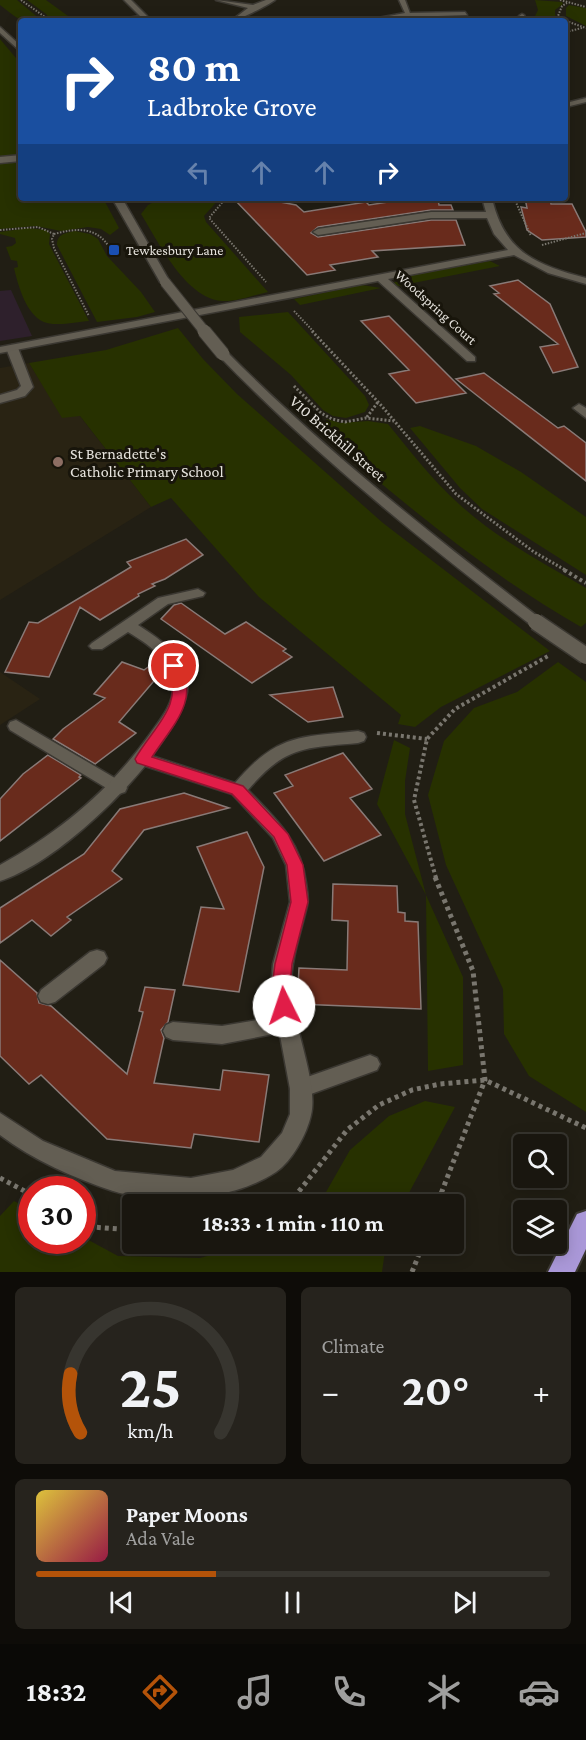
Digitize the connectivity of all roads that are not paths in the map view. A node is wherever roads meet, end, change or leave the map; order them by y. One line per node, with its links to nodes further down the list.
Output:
1 (127, 0): 8 (street)
2 (219, 0): 5 (street)
3 (272, 0): 5 (street)
4 (402, 0): 7 (street)
5 (254, 7): 9 (street)
6 (465, 14): 11 (street)
7 (409, 15): 10 (street); 11 (street)
8 (138, 18)
9 (238, 18)
10 (387, 18)
11 (423, 18)
12 (0, 29): 13 (street)
13 (18, 47)
14 (586, 100): 15 (street)
15 (568, 104)
16 (18, 158): 17 (street)
17 (0, 160)
18 (122, 201): 31 (street, V10 Brickhill Street, bridge)
19 (488, 201): 20 (street)
20 (491, 215): 21 (street); 22 (street)
21 (318, 232)
22 (516, 252): 23 (street); 24 (street)
23 (380, 278): 25 (street); 26 (street, Woodspring Court)
24 (586, 281)
25 (6, 349): 27 (street)
26 (471, 359)
27 (0, 399)
28 (198, 593): 29 (street)
29 (129, 626): 30 (street); 34 (street)
30 (97, 646)
31 (586, 656)
32 (16, 726): 35 (street)
33 (358, 737): 36 (street)
34 (142, 759): 35 (street); 36 (street)
35 (119, 788): 37 (street)
36 (238, 790): 40 (street)
37 (2, 869)
38 (97, 958): 39 (street)
39 (48, 996)
40 (287, 1024): 41 (street); 43 (street)
41 (173, 1031)
42 (370, 1064): 43 (street)
43 (300, 1089): 44 (street)
44 (0, 1123)
45 (586, 1223): 46 (highway)
46 (561, 1272)

